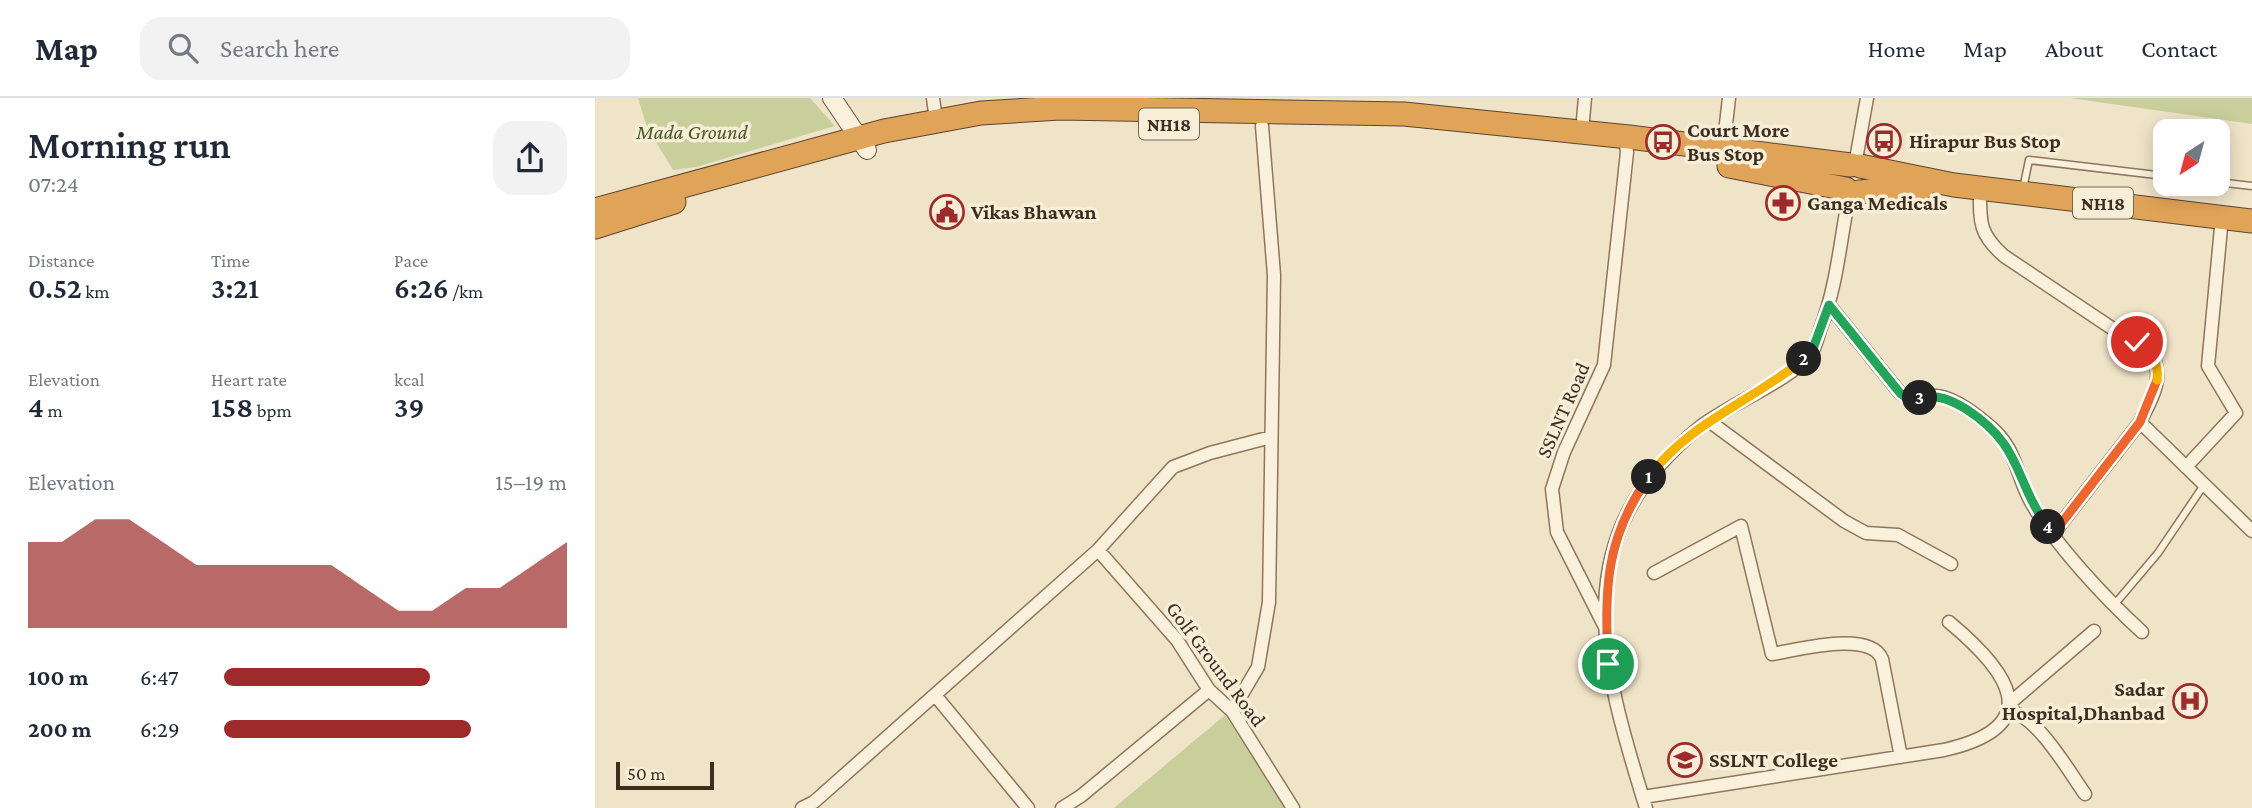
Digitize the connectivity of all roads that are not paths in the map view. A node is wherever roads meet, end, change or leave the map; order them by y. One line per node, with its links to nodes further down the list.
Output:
1 (832, 98): 8 (street)
2 (1585, 98): 7 (street)
3 (1728, 98): 10 (street)
4 (1867, 98): 11 (street)
5 (935, 109): 6 (highway, NH18); 8 (highway, NH18)
6 (1261, 112): 7 (highway, NH18); 8 (highway, NH18); 9 (highway, NH18); 26 (street)
7 (1583, 131): 9 (highway, NH18)
8 (863, 144): 19 (highway, NH18); 22 (highway, NH18)
9 (1626, 144): 10 (highway, NH18); 17 (highway, NH18); 36 (street, SSLNT Road)
10 (1723, 150): 11 (highway, NH18)
11 (1855, 165): 14 (highway, NH18); 17 (highway)
12 (2153, 175): 18 (lane)
13 (2230, 183): 15 (lane)
14 (1954, 185): 16 (highway, NH18); 17 (highway, NH18)
15 (2252, 186)
16 (1980, 188): 18 (highway, NH18); 25 (street)
17 (1851, 190): 23 (street)
18 (2023, 193): 20 (highway, NH18)
19 (595, 210)
20 (2222, 217): 21 (highway, NH18); 27 (street)
21 (2252, 221)
22 (595, 227)
23 (1829, 305): 24 (street); 30 (street)
24 (1709, 421): 32 (street); 36 (street)
25 (2140, 422): 27 (street); 30 (street)
26 (1271, 437): 31 (street); 42 (street)
27 (2186, 467): 28 (street)
28 (2204, 485): 29 (street); 34 (lane)
29 (2252, 531)
30 (2053, 534): 34 (street)
31 (1098, 550): 39 (street, Golf Ground Road); 40 (street)
32 (1951, 564)
33 (1654, 573): 43 (street)
34 (2114, 605): 38 (street)
35 (1949, 622): 41 (street)
36 (1607, 631): 45 (street)
37 (2094, 631): 41 (street)
38 (2143, 632)
39 (1209, 690): 42 (street, Golf Ground Road); 48 (street)
40 (935, 695): 46 (street); 47 (street)
41 (2010, 707): 43 (street); 44 (street)
42 (1232, 711): 49 (street, Golf Ground Road)
43 (1901, 757): 45 (street)
44 (2085, 794)
45 (1645, 802)
46 (802, 808)
47 (1028, 808)
48 (1062, 808)
49 (1293, 808)

